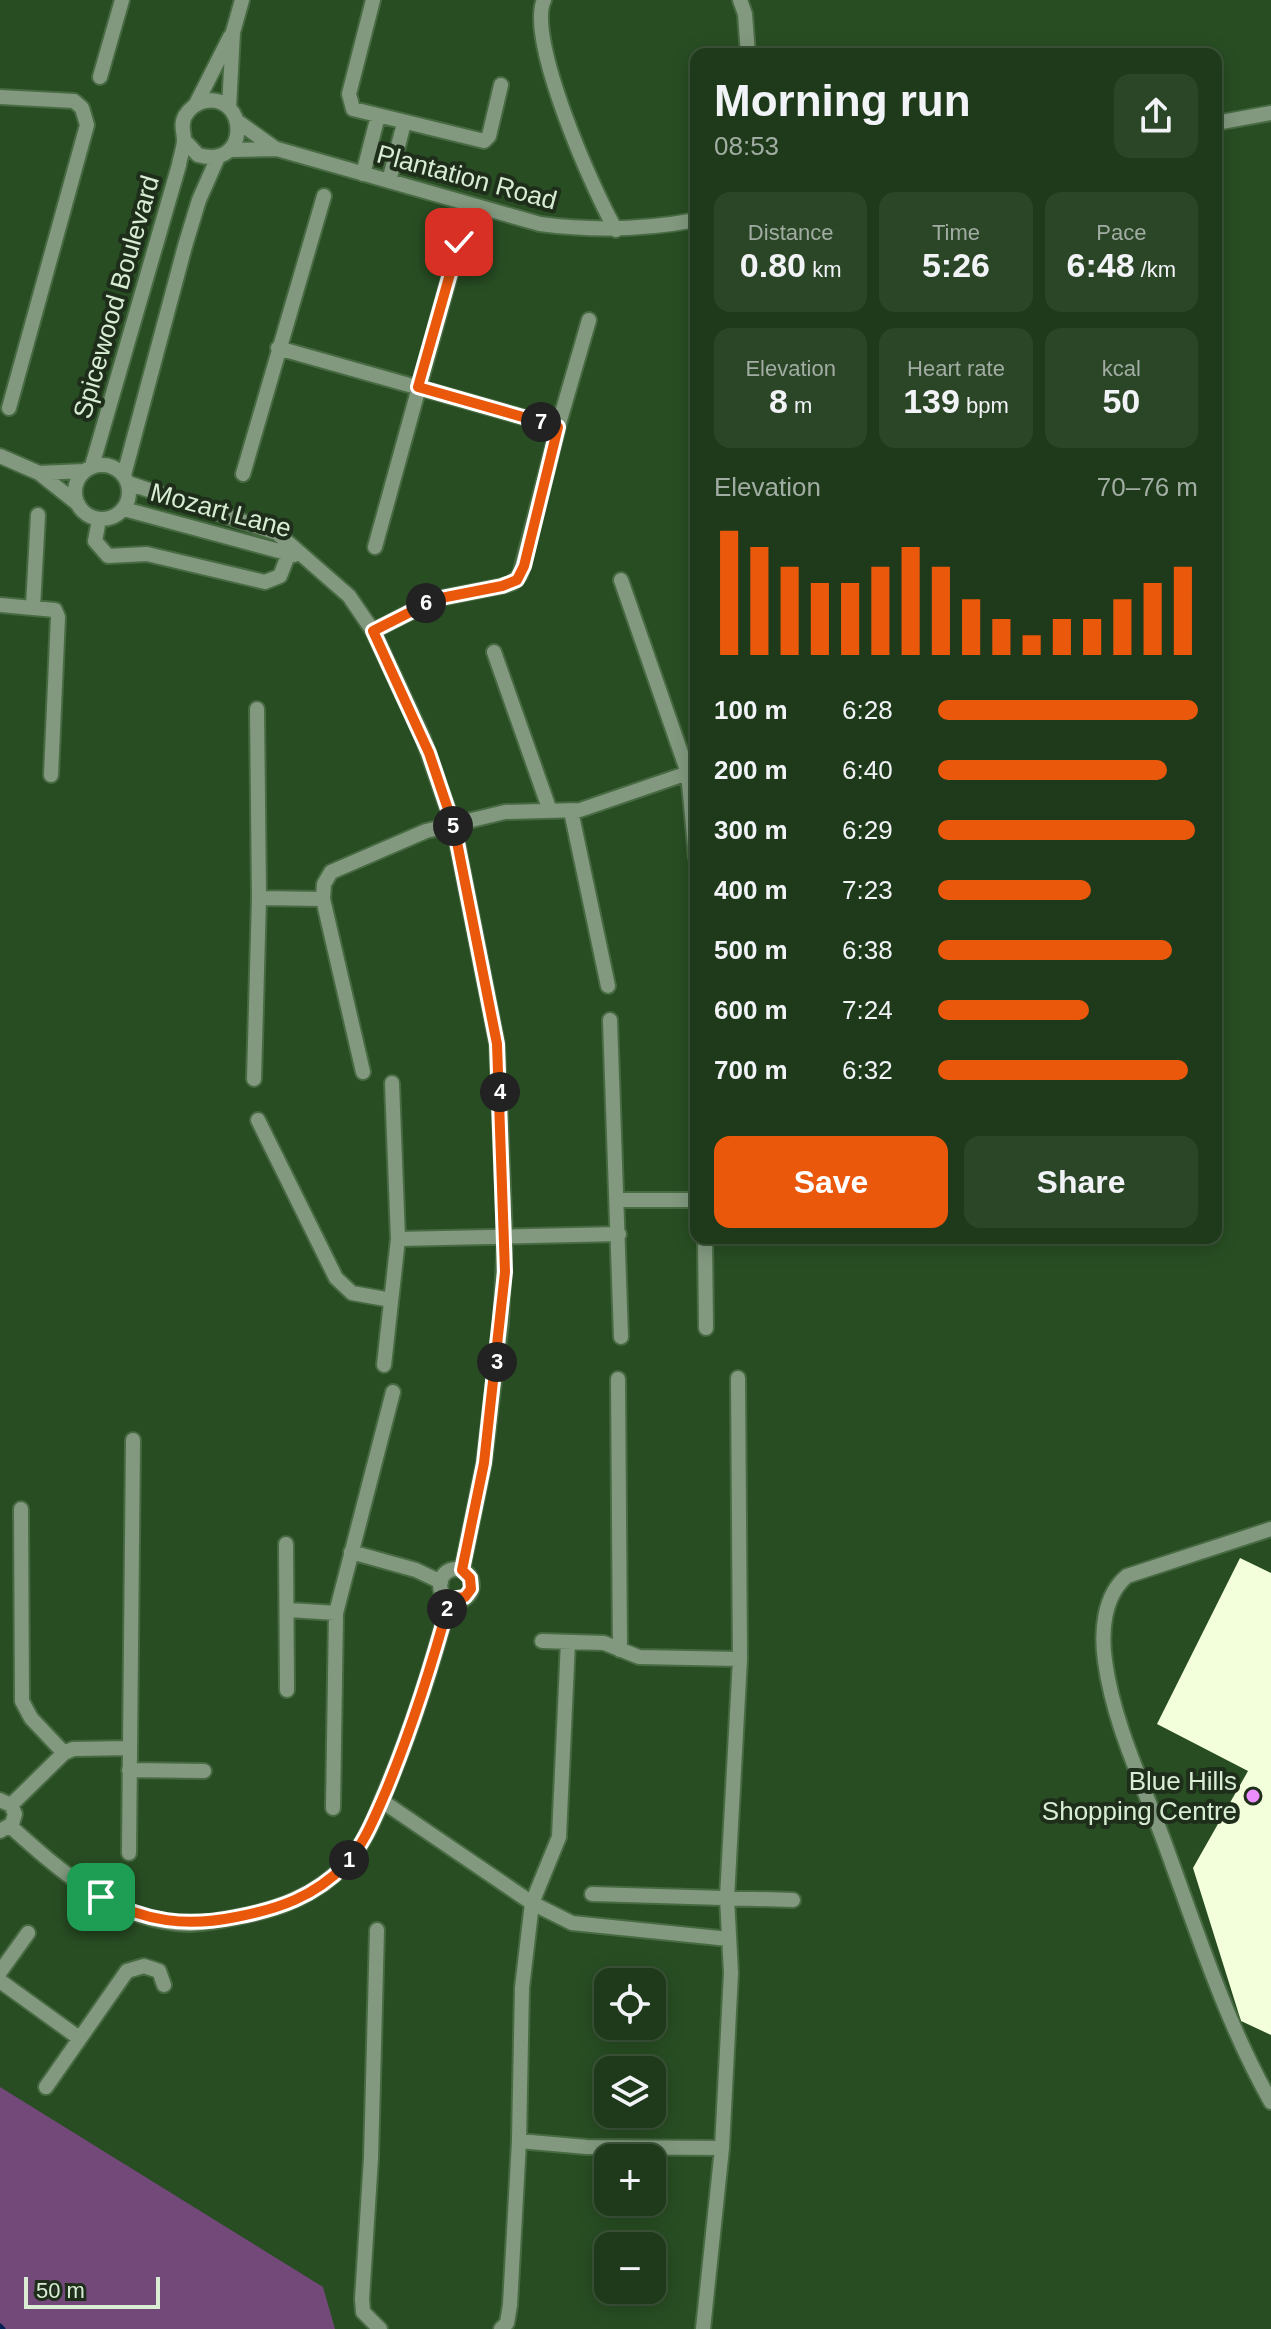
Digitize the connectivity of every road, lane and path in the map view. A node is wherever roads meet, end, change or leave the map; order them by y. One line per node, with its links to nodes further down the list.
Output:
1 (122, 0): 8 (street)
2 (242, 0): 6 (street)
3 (373, 0): 14 (street)
4 (544, 0): 25 (street)
5 (740, 0): 7 (street)
6 (233, 32): 11 (street, Spicewood Boulevard); 12 (street)
7 (748, 48)
8 (100, 77)
9 (501, 85): 17 (street)
10 (0, 97): 30 (street)
11 (196, 104): 12 (street); 18 (street, Spicewood Boulevard)
12 (229, 108): 15 (street)
13 (1271, 113): 16 (street)
14 (378, 116): 17 (street); 21 (street)
15 (237, 121): 19 (street, Plantation Road); 20 (street, Spicewood Boulevard)
16 (1222, 122)
17 (404, 123): 22 (street)
18 (184, 140): 20 (street); 33 (street, Spicewood Boulevard)
19 (277, 149): 20 (street, Plantation Road); 21 (street, Plantation Road)
20 (224, 153): 36 (street, Spicewood Boulevard)
21 (363, 174): 22 (street, Plantation Road)
22 (389, 181): 25 (street, Plantation Road)
23 (324, 196): 28 (street)
24 (690, 221): 25 (street, Plantation Road)
25 (616, 230)
26 (459, 242): 29 (street)
27 (589, 320): 31 (street)
28 (278, 348): 29 (street); 35 (street)
29 (418, 387): 31 (street); 41 (street)
30 (9, 408)
31 (558, 427): 47 (street)
32 (0, 456): 34 (street)
33 (89, 469): 34 (street); 36 (street); 37 (street)
34 (39, 473): 37 (street)
35 (243, 474)
36 (126, 479): 38 (street); 43 (street, Mozart Lane)
37 (78, 504): 40 (street)
38 (124, 509): 40 (street); 42 (street, Mozart Lane)
39 (38, 515): 46 (street)
40 (99, 520): 42 (street)
41 (375, 547)
42 (289, 553): 43 (street, Mozart Lane)
43 (306, 558): 47 (street, Mozart Lane)
44 (621, 580): 50 (street)
45 (0, 605): 46 (street)
46 (33, 607): 51 (street)
47 (373, 631): 55 (street, Mozart Lane)
48 (494, 652): 53 (street)
49 (257, 709): 56 (street)
50 (688, 773): 52 (street); 54 (street)
51 (51, 775)
52 (690, 794)
53 (549, 808): 54 (street); 55 (street)
54 (571, 811): 58 (street)
55 (454, 827): 57 (street); 67 (street, Mozart Lane)
56 (259, 898): 57 (street); 61 (street)
57 (323, 899): 60 (street)
58 (608, 986)
59 (610, 1020): 64 (street)
60 (363, 1072)
61 (254, 1079)
62 (392, 1083): 68 (street)
63 (258, 1120): 70 (street)
64 (618, 1200): 65 (street); 66 (street)
65 (690, 1200)
66 (619, 1234): 67 (street); 72 (street)
67 (505, 1237): 68 (street); 82 (street, Mozart Lane)
68 (398, 1239): 70 (street)
69 (705, 1244): 71 (street)
70 (391, 1300): 73 (street)
71 (706, 1328)
72 (621, 1337)
73 (384, 1365)
74 (738, 1378): 90 (street)
75 (618, 1379): 89 (street)
76 (393, 1392): 81 (street)
77 (133, 1440): 92 (street)
78 (21, 1509): 93 (street)
79 (1271, 1529): 113 (street)
80 (286, 1544): 85 (street)
81 (351, 1552): 83 (street); 86 (street)
82 (462, 1570): 83 (street); 84 (street)
83 (441, 1582): 84 (street)
84 (450, 1599): 96 (street)
85 (289, 1610): 86 (street); 91 (street)
86 (336, 1613): 98 (street)
87 (542, 1641): 88 (street)
88 (568, 1642): 89 (street); 104 (street)
89 (620, 1650): 90 (street)
90 (740, 1659): 102 (street)
91 (287, 1690)
92 (130, 1748): 93 (street); 94 (street)
93 (64, 1753): 97 (street)
94 (129, 1770): 95 (street); 100 (street)
95 (204, 1771)
96 (382, 1801): 99 (street); 104 (street)
97 (5, 1802): 99 (street)
98 (333, 1808)
99 (5, 1828)
100 (129, 1853)
101 (592, 1894): 102 (street)
102 (727, 1898): 103 (street); 107 (street)
103 (793, 1900)
104 (532, 1903): 107 (street); 114 (street)
105 (377, 1930): 116 (street)
106 (28, 1933): 108 (street)
107 (729, 1939): 115 (street)
108 (0, 1972)
109 (0, 1981): 111 (street)
110 (164, 1985): 111 (street)
111 (79, 2038): 112 (street)
112 (46, 2087)
113 (1271, 2102)
114 (519, 2141): 115 (street); 117 (street)
115 (722, 2148): 118 (street)
116 (380, 2329)
117 (501, 2329)
118 (703, 2329)

